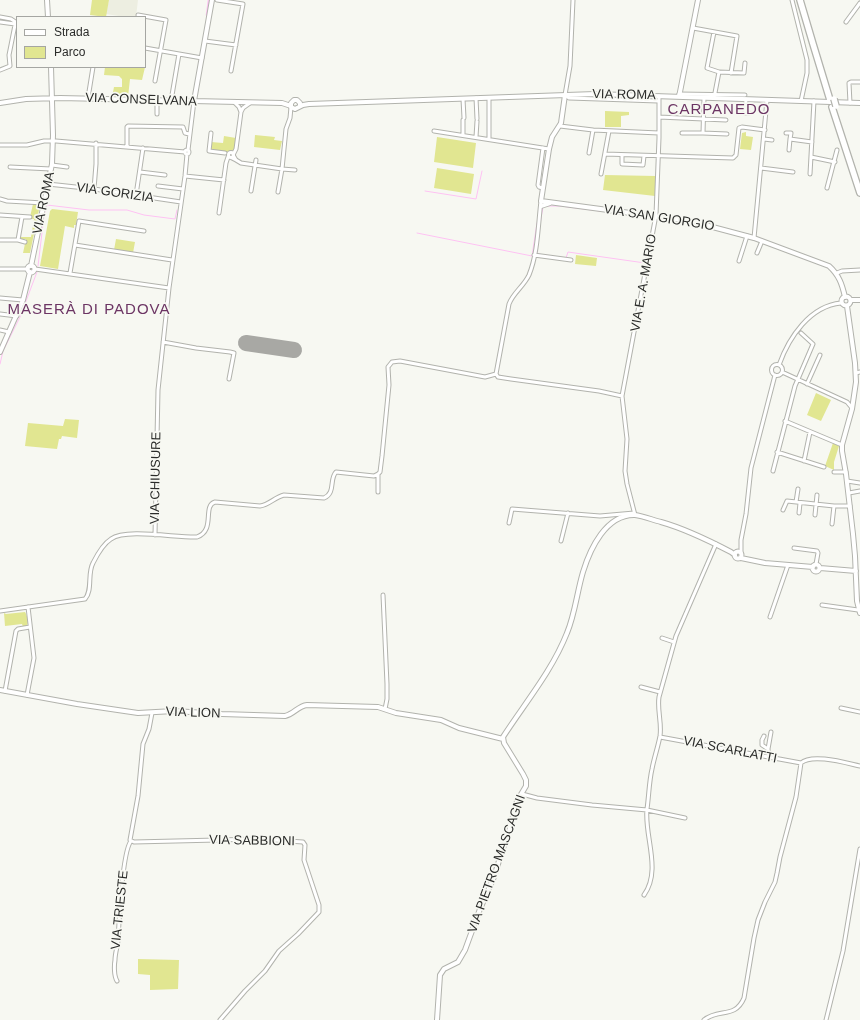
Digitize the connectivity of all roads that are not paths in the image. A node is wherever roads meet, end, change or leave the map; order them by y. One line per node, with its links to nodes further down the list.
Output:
1 (47, 0): 13 (street)
2 (212, 0): 22 (street)
3 (217, 0): 23 (street)
4 (573, 0): 37 (street)
5 (698, 0): 20 (street)
6 (792, 0): 52 (street)
7 (800, 0): 48 (highway)
8 (804, 0): 48 (highway)
9 (860, 4): 10 (street)
10 (855, 9): 11 (street); 18 (street)
11 (859, 12)
12 (138, 15): 14 (street)
13 (48, 16)
14 (144, 16)
15 (146, 16): 25 (street)
16 (0, 17): 19 (street)
17 (0, 22): 19 (street)
18 (846, 22)
19 (16, 24): 31 (street)
20 (693, 28): 21 (street); 38 (street)
21 (714, 32): 33 (street); 34 (street)
22 (205, 41): 23 (street); 27 (street)
23 (236, 45): 32 (street)
24 (146, 48): 25 (street)
25 (161, 51): 26 (street); 35 (street)
26 (179, 54): 27 (street); 51 (street)
27 (202, 58): 54 (street)
28 (745, 63): 34 (street)
29 (51, 68): 41 (street, VIA ROMA)
30 (92, 68): 42 (street)
31 (0, 70)
32 (232, 71)
33 (719, 72): 34 (street); 39 (street)
34 (730, 73)
35 (155, 81)
36 (860, 82): 58 (street)
37 (565, 95): 44 (street, VIA ROMA); 45 (street, VIA ROMA); 70 (street)
38 (679, 95): 39 (street, VIA ROMA); 45 (street, VIA ROMA); 46 (street, VIA ROMA)
39 (714, 96): 40 (street, VIA ROMA); 46 (street, VIA ROMA)
40 (745, 97): 50 (street, VIA ROMA); 64 (street)
41 (52, 98): 42 (street, VIA CONSELVANA); 56 (street, VIA CONSELVANA); 88 (street, VIA ROMA)
42 (88, 98): 49 (street, VIA CONSELVANA)
43 (476, 98): 44 (street, VIA ROMA); 47 (street, VIA ROMA); 83 (street)
44 (489, 98): 84 (street)
45 (658, 98): 66 (street, VIA E. A. MARIO)
46 (704, 98): 68 (street)
47 (463, 99): 61 (street, VIA ROMA); 82 (street)
48 (832, 99): 62 (highway, bridge)
49 (157, 100): 51 (street, VIA CONSELVANA); 65 (street)
50 (768, 100): 52 (street, VIA ROMA); 72 (street)
51 (171, 101): 54 (street, VIA CONSELVANA)
52 (801, 101): 53 (street, VIA ROMA)
53 (814, 101): 58 (street, VIA ROMA); 89 (street)
54 (194, 102): 55 (street, VIA CONSELVANA); 80 (street, VIA CHIUSURE)
55 (234, 102): 57 (street, VIA CONSELVANA); 63 (street)
56 (0, 103)
57 (250, 103): 60 (street, VIA CONSELVANA); 63 (street)
58 (850, 103): 59 (street, VIA ROMA)
59 (859, 104)
60 (291, 105): 61 (street); 61 (street, VIA CONSELVANA); 67 (street)
61 (299, 106): 67 (street)
62 (834, 106): 124 (highway); 133 (highway)
63 (241, 112): 101 (street)
64 (749, 113)
65 (157, 114)
66 (659, 117): 68 (street); 77 (street, VIA E. A. MARIO)
67 (290, 118): 115 (street)
68 (703, 119): 69 (street); 78 (street)
69 (726, 120)
70 (560, 126): 71 (street); 95 (street)
71 (593, 130): 74 (street); 99 (street)
72 (765, 130): 85 (street); 104 (street)
73 (434, 131): 82 (street)
74 (609, 131): 77 (street); 100 (street)
75 (682, 132): 78 (street)
76 (210, 133): 101 (street)
77 (659, 133): 104 (street, VIA E. A. MARIO)
78 (703, 133): 81 (street)
79 (786, 133): 86 (street)
80 (190, 134): 92 (street); 98 (street, VIA CHIUSURE)
81 (727, 134)
82 (463, 135): 83 (street)
83 (476, 137): 84 (street)
84 (488, 139): 94 (street)
85 (764, 139): 87 (street); 114 (street)
86 (790, 139): 89 (street); 96 (street)
87 (772, 140)
88 (53, 141): 90 (street); 91 (street); 110 (street, VIA ROMA)
89 (812, 142): 105 (street)
90 (96, 143): 92 (street); 129 (street)
91 (0, 145)
92 (126, 147): 93 (street)
93 (142, 148): 98 (street); 117 (street)
94 (543, 148): 95 (street); 112 (street)
95 (549, 149): 113 (street)
96 (789, 150)
97 (837, 150): 107 (street)
98 (186, 152): 122 (street, VIA CHIUSURE)
99 (589, 153)
100 (605, 154): 102 (street); 119 (street)
101 (229, 155): 108 (street); 123 (street)
102 (622, 155): 103 (street); 103 (street)
103 (644, 156): 104 (street)
104 (659, 156): 144 (street, VIA E. A. MARIO)
105 (811, 158): 107 (street); 120 (street)
106 (256, 160): 108 (street)
107 (835, 162): 128 (street)
108 (256, 166): 115 (street); 131 (street)
109 (10, 167): 110 (street, VIA GORIZIA)
110 (52, 167): 111 (street, VIA GORIZIA); 125 (street, VIA ROMA)
111 (67, 167)
112 (540, 168): 113 (street); 127 (street)
113 (546, 168): 127 (street)
114 (761, 168): 118 (street); 149 (street)
115 (282, 169): 116 (street); 132 (street)
116 (295, 170)
117 (140, 172): 121 (street); 134 (street)
118 (793, 172)
119 (601, 174)
120 (810, 174)
121 (166, 175)
122 (185, 176): 123 (street); 130 (street, VIA CHIUSURE)
123 (224, 180): 142 (street)
124 (860, 182)
125 (48, 184): 129 (street, VIA GORIZIA); 140 (street, VIA ROMA)
126 (158, 186): 130 (street)
127 (543, 188): 135 (street)
128 (827, 188)
129 (94, 189): 134 (street, VIA GORIZIA)
130 (183, 189): 138 (street, VIA CHIUSURE)
131 (251, 191)
132 (278, 192)
133 (860, 193)
134 (136, 195): 138 (street, VIA GORIZIA)
135 (542, 195): 137 (street); 139 (street, VIA SAN GIORGIO)
136 (0, 199): 140 (street)
137 (541, 201): 139 (street, VIA SAN GIORGIO); 141 (street)
138 (181, 202): 157 (street, VIA CHIUSURE)
139 (554, 202): 141 (street, VIA SAN GIORGIO); 144 (street, VIA SAN GIORGIO)
140 (44, 203): 161 (street, VIA ROMA)
141 (540, 206): 156 (street)
142 (219, 212)
143 (0, 215): 145 (street)
144 (656, 215): 148 (street, VIA SAN GIORGIO); 189 (street, VIA E. A. MARIO)
145 (22, 217): 146 (street); 151 (street)
146 (30, 217)
147 (144, 231): 154 (street)
148 (746, 236): 149 (street, VIA SAN GIORGIO); 159 (street)
149 (754, 238): 152 (street, VIA SAN GIORGIO)
150 (0, 240): 151 (street)
151 (18, 240): 153 (street)
152 (762, 241): 155 (street); 164 (street, VIA SAN GIORGIO)
153 (25, 242)
154 (75, 245): 157 (street); 163 (street)
155 (757, 253)
156 (534, 255): 158 (street); 184 (street)
157 (172, 260): 165 (street, VIA CHIUSURE)
158 (571, 260)
159 (739, 261)
160 (0, 269): 161 (street)
161 (31, 269): 163 (street); 168 (street, VIA ROMA)
162 (860, 270): 164 (street)
163 (70, 273): 165 (street)
164 (837, 273): 166 (street)
165 (169, 288): 178 (street, VIA CHIUSURE)
166 (845, 296): 169 (street); 171 (street)
167 (0, 298): 168 (street)
168 (23, 300): 174 (street, VIA ROMA)
169 (850, 300): 170 (street); 172 (street)
170 (860, 300)
171 (842, 303): 172 (street); 181 (street)
172 (847, 306): 183 (street)
173 (0, 314): 174 (street)
174 (17, 316): 176 (street, VIA ROMA)
175 (0, 330): 176 (street)
176 (9, 332): 179 (street, VIA ROMA)
177 (800, 333): 187 (street)
178 (163, 342): 186 (street); 220 (street, VIA CHIUSURE)
179 (0, 352)
180 (820, 356): 188 (street)
181 (779, 365): 182 (street); 185 (street)
182 (782, 372): 185 (street); 187 (street)
183 (858, 373): 190 (street)
184 (496, 374): 189 (street); 200 (street)
185 (775, 376): 224 (street)
186 (230, 379)
187 (798, 380): 188 (street); 191 (street)
188 (807, 384): 190 (street)
189 (622, 396): 216 (street, VIA E. A. MARIO)
190 (851, 404): 193 (street)
191 (786, 421): 192 (street); 194 (street)
192 (810, 432): 193 (street); 195 (street)
193 (842, 445): 199 (street)
194 (778, 452): 195 (street); 197 (street)
195 (804, 461): 196 (street)
196 (824, 467)
197 (772, 471)
198 (834, 472): 199 (street)
199 (846, 472): 201 (street)
200 (378, 474): 205 (street); 220 (street)
201 (847, 481): 202 (street); 206 (street)
202 (860, 483)
203 (798, 489): 208 (street)
204 (860, 491): 206 (street)
205 (378, 492)
206 (849, 493): 211 (street)
207 (817, 495): 209 (street)
208 (798, 502): 209 (street); 212 (street); 214 (street)
209 (816, 504): 210 (street); 217 (street)
210 (834, 506): 211 (street); 219 (street)
211 (850, 506): 227 (street)
212 (783, 510)
213 (568, 513): 215 (street); 218 (street); 221 (street)
214 (799, 513)
215 (626, 514): 216 (street); 249 (street)
216 (635, 514): 222 (street)
217 (815, 515)
218 (509, 523)
219 (832, 524)
220 (155, 535): 230 (street, VIA CHIUSURE)
221 (561, 541)
222 (716, 544): 224 (street); 236 (street)
223 (794, 548): 226 (street)
224 (737, 553): 225 (street)
225 (788, 565): 226 (street); 233 (street)
226 (816, 567): 227 (street)
227 (856, 571): 232 (street)
228 (383, 595): 243 (street)
229 (822, 605): 232 (street)
230 (28, 607): 231 (street, VIA CHIUSURE); 234 (street)
231 (2, 611)
232 (859, 612)
233 (770, 616)
234 (30, 627): 239 (street); 241 (street)
235 (662, 638): 236 (street)
236 (674, 642): 240 (street)
237 (641, 687): 240 (street)
238 (0, 690): 239 (street, VIA LION)
239 (5, 691): 241 (street, VIA LION)
240 (660, 692): 248 (street)
241 (27, 695): 245 (street, VIA LION)
242 (841, 708): 244 (street)
243 (385, 710): 245 (street, VIA LION); 249 (street, VIA LION)
244 (860, 712)
245 (152, 713): 257 (street, VIA TRIESTE)
246 (771, 732): 250 (street)
247 (764, 736): 250 (street)
248 (660, 737): 251 (street, VIA SCARLATTI); 255 (street)
249 (502, 739): 254 (street, VIA PIETRO MASCAGNI)
250 (768, 749): 251 (street)
251 (770, 758): 252 (street, VIA SCARLATTI)
252 (801, 763): 253 (street); 263 (street)
253 (860, 766)
254 (522, 794): 255 (street); 262 (street, VIA PIETRO MASCAGNI)
255 (647, 810): 256 (street); 259 (street)
256 (685, 818)
257 (131, 840): 260 (street, VIA TRIESTE); 261 (street, VIA SABBIONI)
258 (860, 849): 264 (street)
259 (644, 895)
260 (117, 981)
261 (220, 1020)
262 (437, 1020)
263 (704, 1020)
264 (826, 1020)

